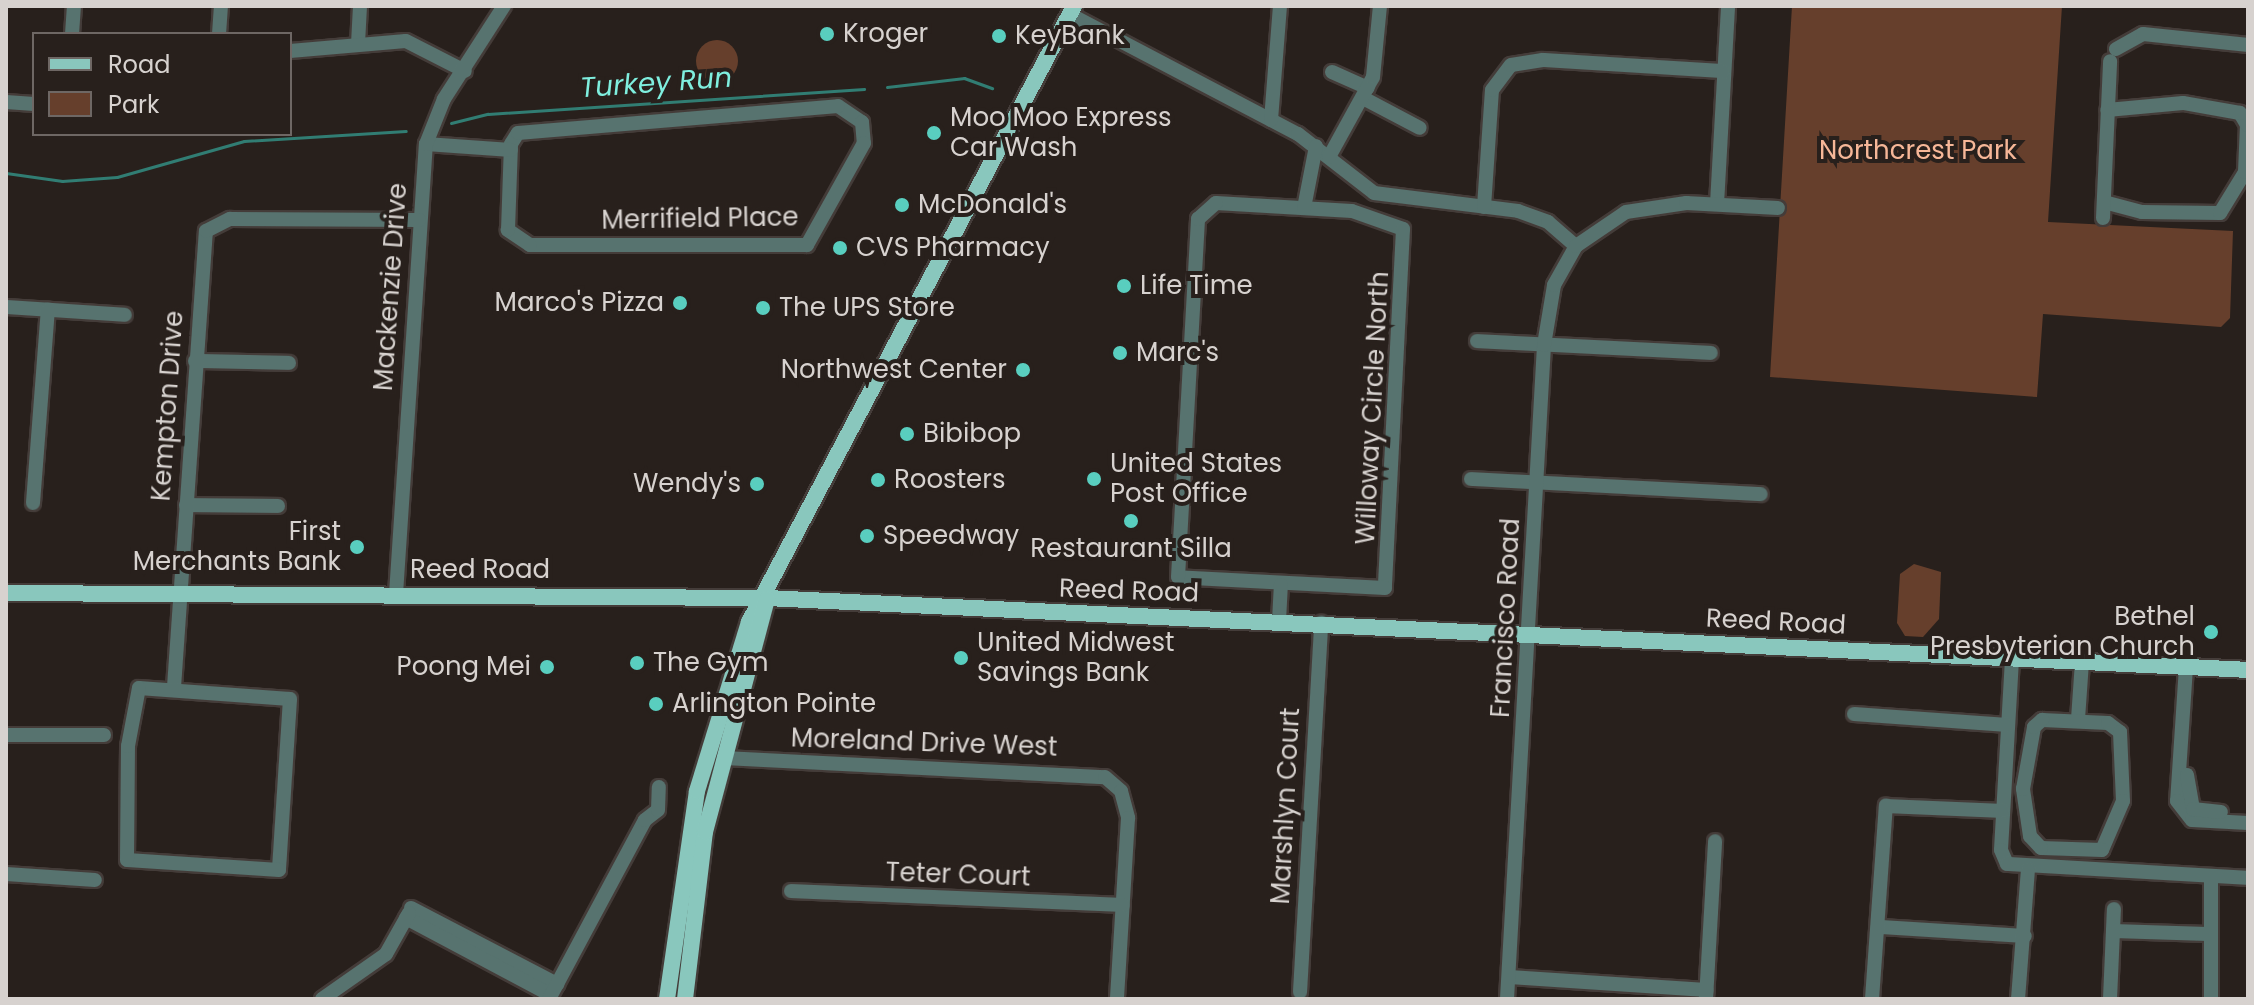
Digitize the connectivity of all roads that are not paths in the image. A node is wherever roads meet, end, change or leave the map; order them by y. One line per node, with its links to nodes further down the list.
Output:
1 (74, 6): 9 (street)
2 (221, 6): 10 (street)
3 (360, 6): 11 (street)
4 (504, 6): 14 (street, Mackenzie Drive)
5 (1280, 6): 21 (street)
6 (1380, 6): 17 (street)
7 (1728, 6): 15 (street)
8 (1071, 10): 21 (street); 54 (main road)
9 (72, 32)
10 (219, 32)
11 (358, 44): 13 (street); 14 (street)
12 (2248, 45): 20 (street)
13 (292, 51)
14 (465, 71): 23 (street, Mackenzie Drive)
15 (1723, 71): 29 (street); 30 (street)
16 (1332, 72): 17 (street)
17 (1366, 93): 22 (street); 26 (street)
18 (6, 102): 19 (street)
19 (32, 104)
20 (2107, 110): 27 (street); 28 (street)
21 (1271, 120): 24 (street)
22 (1420, 128)
23 (426, 144): 25 (street); 34 (street, Mackenzie Drive)
24 (1316, 146): 26 (street); 31 (street)
25 (511, 150): 25 (street, Merrifield Place)
26 (1329, 157): 30 (street)
27 (2246, 172): 28 (street)
28 (2104, 202): 33 (street)
29 (1717, 204): 32 (street); 35 (street)
30 (1484, 207): 35 (street)
31 (1304, 208): 50 (street, Willoway Circle North); 50 (street)
32 (1778, 208)
33 (2103, 218)
34 (419, 220): 42 (street, Kempton Drive); 53 (street, Mackenzie Drive)
35 (1576, 246): 40 (street, Francisco Road)
36 (6, 307): 37 (street)
37 (48, 310): 38 (street); 47 (street)
38 (125, 315)
39 (1477, 341): 40 (street)
40 (1544, 345): 41 (street); 45 (street, Francisco Road)
41 (1711, 353)
42 (195, 361): 43 (street); 48 (street, Kempton Drive)
43 (289, 363)
44 (1471, 479): 45 (street)
45 (1537, 483): 46 (street); 57 (street, Francisco Road)
46 (1761, 494)
47 (33, 503)
48 (186, 505): 49 (street); 52 (street, Kempton Drive)
49 (278, 506)
50 (1281, 585): 55 (street)
51 (6, 593): 52 (main road, Reed Road)
52 (180, 594): 53 (main road, Reed Road); 62 (street, Kempton Drive)
53 (396, 594): 54 (main road, Reed Road)
54 (767, 598): 55 (main road, Reed Road); 63 (main road); 69 (main road)
55 (1279, 621): 56 (main road, Reed Road)
56 (1321, 623): 57 (main road, Reed Road); 89 (street, Marshlyn Court)
57 (1530, 631): 58 (main road, Reed Road); 88 (street, Francisco Road)
58 (2012, 659): 59 (main road, Reed Road); 66 (street)
59 (2082, 662): 60 (main road, Reed Road); 65 (street)
60 (2190, 667): 61 (main road, Reed Road); 73 (street); 74 (street)
61 (2248, 670)
62 (174, 687): 62 (street)
63 (718, 710): 70 (main road); 93 (main road)
64 (1854, 714): 66 (street)
65 (2078, 719): 65 (street)
66 (2008, 725): 72 (street)
67 (6, 735): 68 (street)
68 (104, 735)
69 (724, 758): 82 (street, Moreland Drive West); 94 (main road)
70 (691, 769)
71 (659, 787): 90 (street)
72 (2003, 811): 76 (street); 84 (street)
73 (2248, 814)
74 (2248, 823)
75 (1715, 841): 91 (street)
76 (2021, 868): 78 (street); 87 (street)
77 (6, 874): 80 (street)
78 (2211, 876): 79 (street); 86 (street)
79 (2248, 878)
80 (95, 880)
81 (791, 891): 82 (street, Teter Court)
82 (1123, 905): 95 (street)
83 (2114, 909): 85 (street)
84 (1881, 927): 87 (street); 97 (street)
85 (2113, 931): 86 (street); 99 (street)
86 (2208, 934): 100 (street)
87 (2025, 936): 98 (street)
88 (1509, 977): 91 (street); 96 (street, Francisco Road)
89 (1300, 992)
90 (552, 993): 92 (street)
91 (1706, 994)
92 (322, 999)
93 (667, 999)
94 (685, 999)
95 (1117, 999)
96 (1507, 999)
97 (1872, 999)
98 (2018, 999)
99 (2110, 999)
100 (2211, 999)

